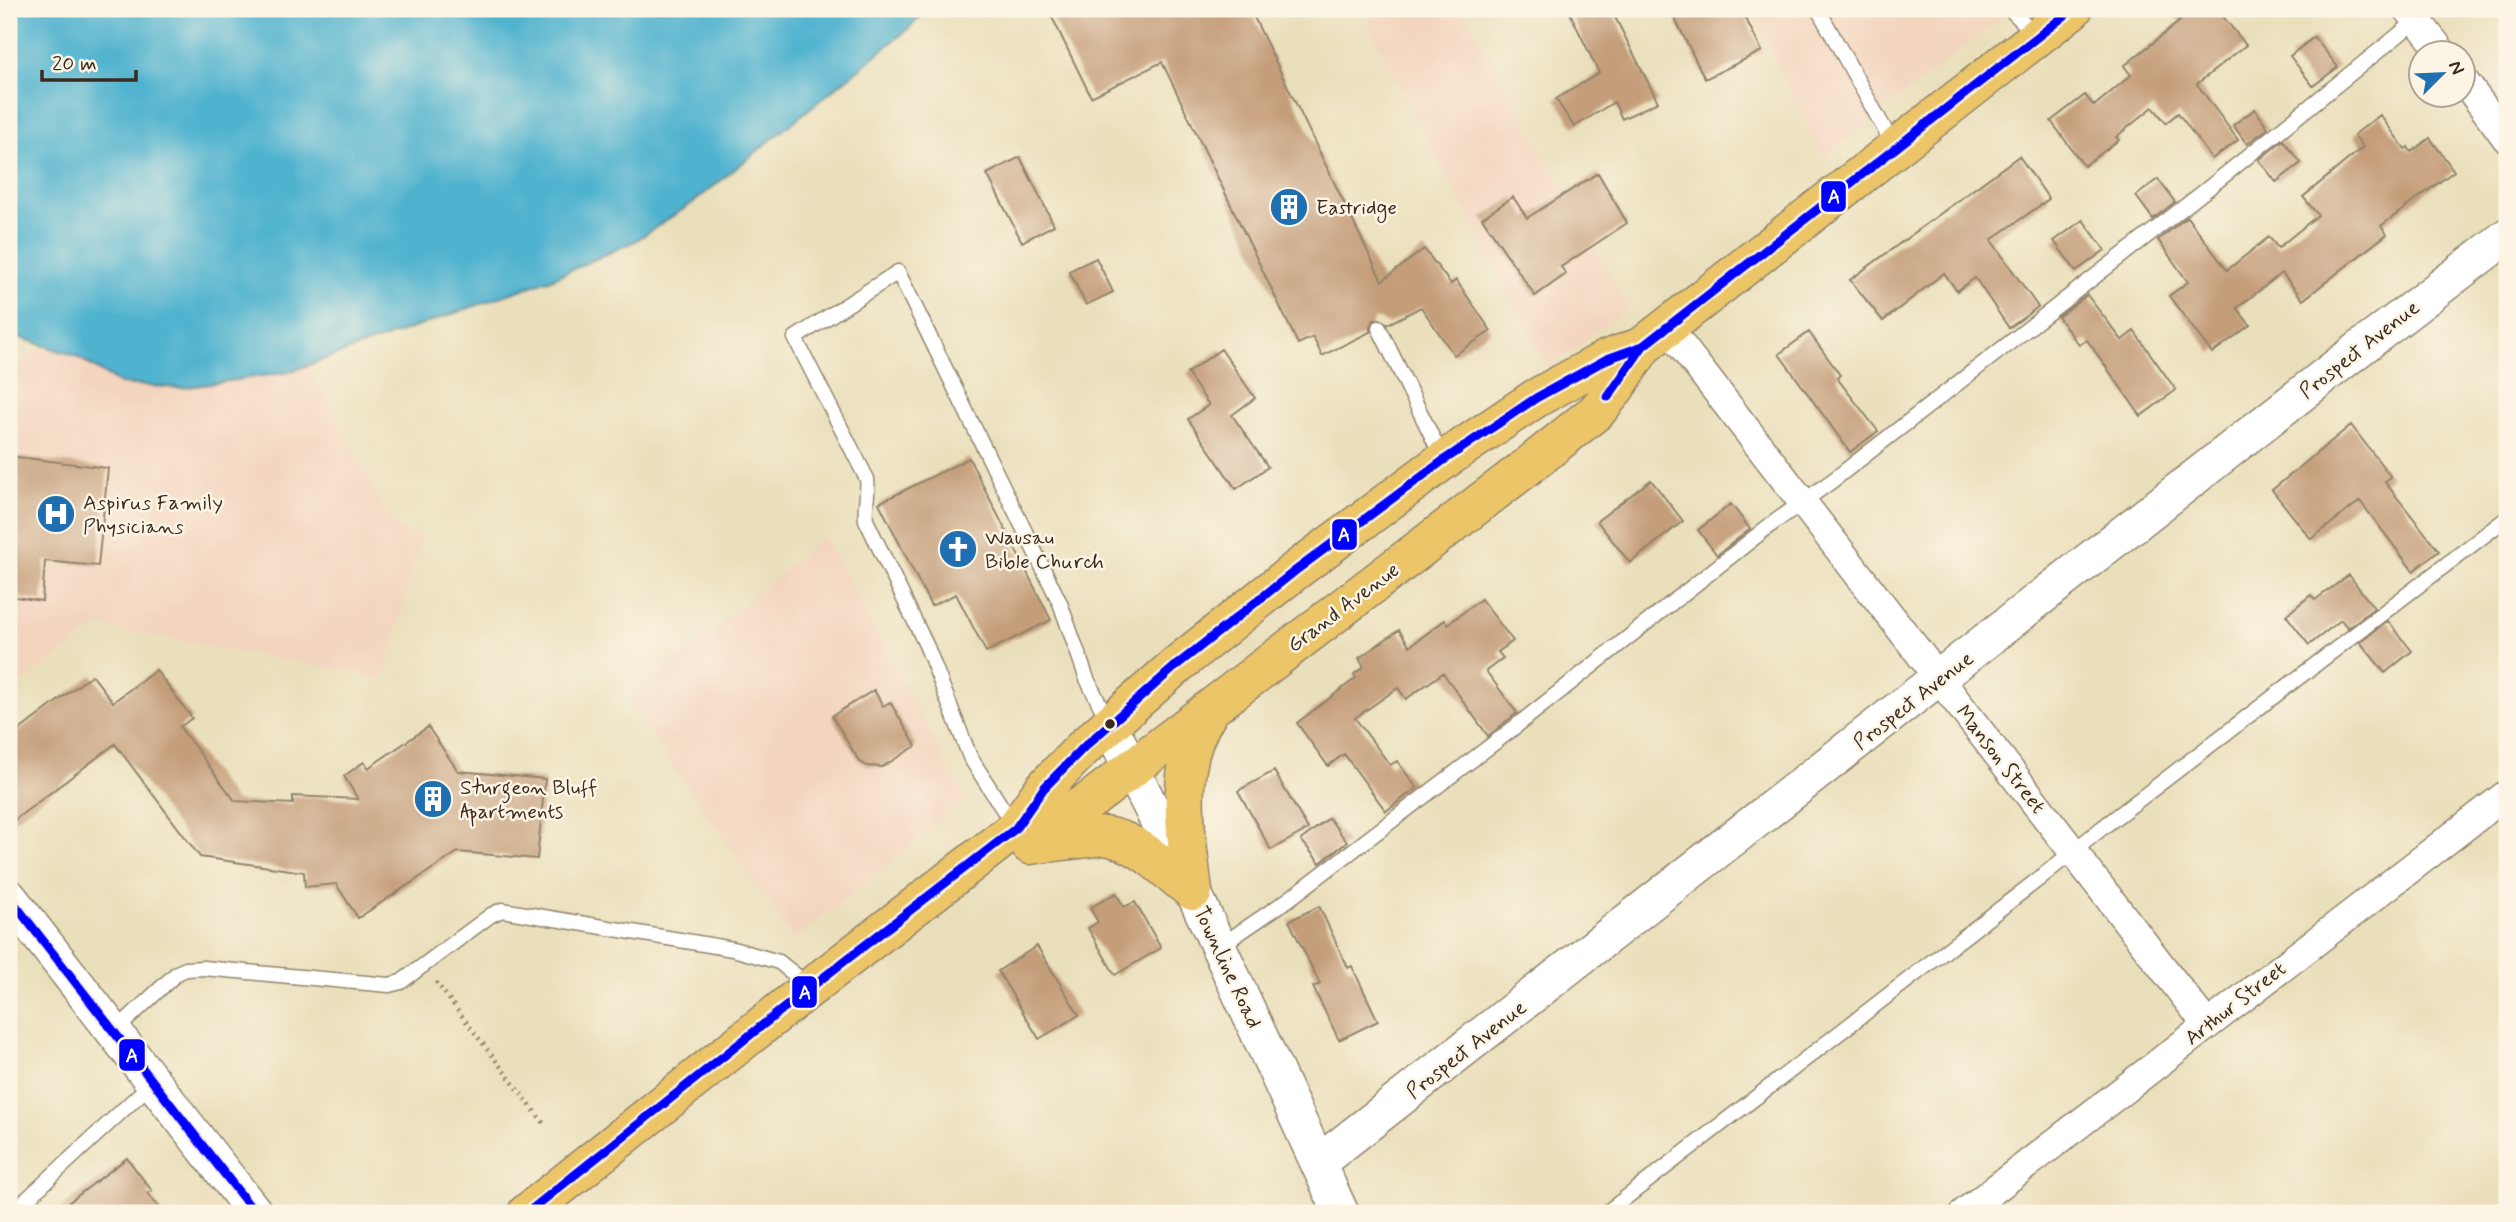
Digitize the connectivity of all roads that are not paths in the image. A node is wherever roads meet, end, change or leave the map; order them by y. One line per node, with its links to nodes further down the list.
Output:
1 (1818, 9): 9 (lane)
2 (2010, 9): 5 (lane)
3 (2073, 9): 5 (main road, Grand Avenue)
4 (2413, 14): 6 (street); 14 (lane)
5 (2037, 36): 9 (main road, Grand Avenue)
6 (2431, 38)
7 (2478, 101): 8 (street)
8 (2507, 139)
9 (1895, 148): 12 (main road, Grand Avenue)
10 (2507, 236): 16 (street, Prospect Avenue)
11 (1379, 328): 13 (lane)
12 (1655, 336): 13 (main road, Grand Avenue); 14 (street, Manson Street); 17 (main road, Grand Avenue)
13 (1444, 460): 18 (main road, Grand Avenue)
14 (1802, 501): 16 (street, Manson Street); 25 (lane)
15 (2507, 518): 22 (lane)
16 (1939, 679): 22 (street, Manson Street); 30 (street, Prospect Avenue)
17 (1215, 705): 19 (main road, Grand Avenue); 23 (main road)
18 (1109, 724): 19 (street, Townline Road); 21 (main road, Grand Avenue); 21 (lane)
19 (1132, 768): 21 (main road, Grand Avenue); 23 (street, Townline Road)
20 (2507, 794): 27 (street, Arthur Street)
21 (1002, 839): 23 (main road); 26 (main road, Grand Avenue)
22 (2073, 852): 27 (street, Manson Street); 35 (lane)
23 (1193, 891): 25 (street, Townline Road)
24 (9, 897): 28 (street)
25 (1219, 947): 30 (street, Townline Road)
26 (811, 987): 28 (lane); 31 (main road, Grand Avenue)
27 (2207, 1025): 36 (street, Arthur Street)
28 (113, 1033): 29 (street)
29 (152, 1083): 32 (lane); 33 (street)
30 (1318, 1163): 34 (street, Townline Road)
31 (528, 1211)
32 (12, 1213)
33 (255, 1213)
34 (1341, 1213)
35 (1606, 1213)
36 (1964, 1213)

